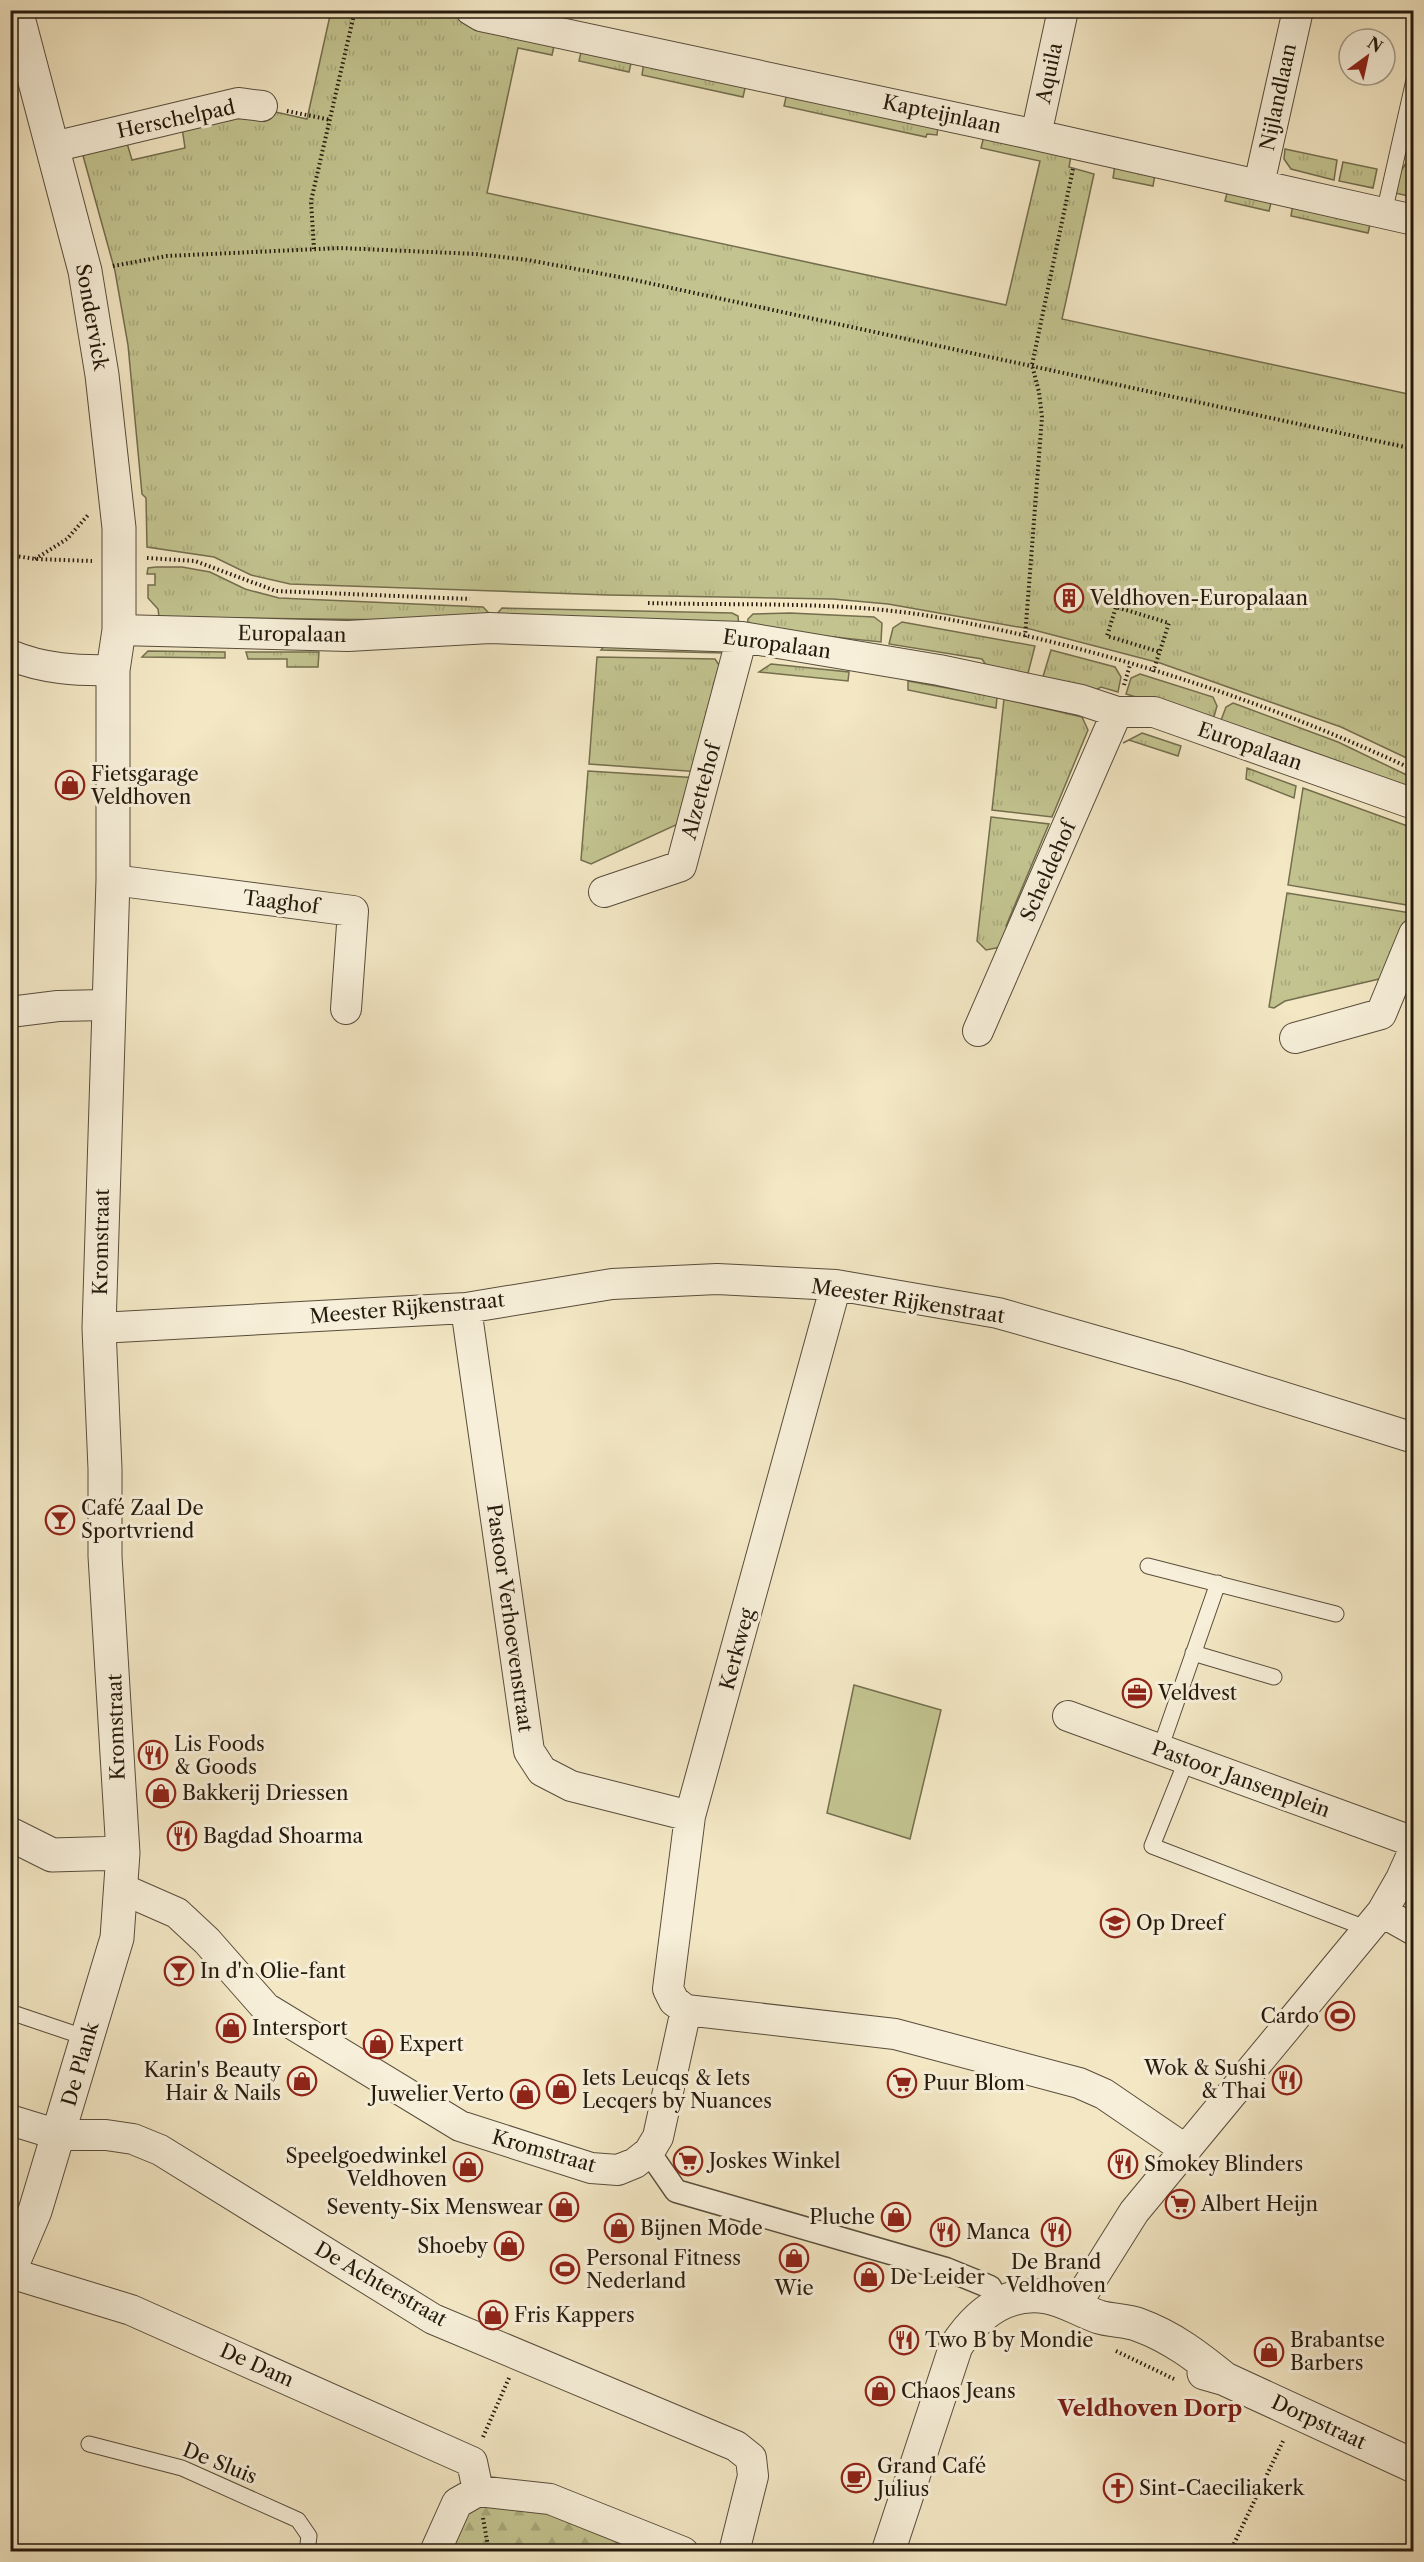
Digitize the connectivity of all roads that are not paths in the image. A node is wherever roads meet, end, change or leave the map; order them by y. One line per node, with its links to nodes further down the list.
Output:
1 (16, 10): 8 (street, Sondervick)
2 (471, 10): 7 (street, Kapteijnlaan)
3 (1063, 10): 7 (street, Aquila)
4 (1298, 10): 9 (street, Nijlandlaan)
5 (1413, 80): 10 (lane)
6 (262, 106): 8 (street, Herschelpad)
7 (1036, 135): 9 (street, Kapteijnlaan)
8 (53, 147): 12 (street, Sondervick)
9 (1259, 184): 10 (street, Kapteijnlaan)
10 (1384, 213): 11 (street, Kapteijnlaan)
11 (1413, 220)
12 (118, 630): 13 (street, Europalaan); 15 (street, Kromstraat)
13 (742, 637): 16 (street, Europalaan); 19 (street, Alzettehof)
14 (10, 655): 15 (street)
15 (113, 670): 18 (street, Kromstraat)
16 (1117, 712): 17 (street, Europalaan); 24 (street, Scheldehof)
17 (1413, 804)
18 (112, 880): 21 (street, Kromstraat); 22 (street, Taaghof)
19 (604, 892)
20 (1413, 934): 25 (street)
21 (107, 1005): 23 (street); 28 (street, Kromstraat)
22 (346, 1009)
23 (10, 1012)
24 (978, 1030)
25 (1295, 1038)
26 (836, 1285): 27 (street, Meester Rijkenstraat); 29 (street, Meester Rijkenstraat); 37 (street, Kerkweg)
27 (466, 1308): 28 (street, Meester Rijkenstraat); 37 (street, Pastoor Verhoevenstraat)
28 (99, 1328): 41 (street, Kromstraat)
29 (1413, 1438)
30 (1148, 1566): 31 (lane)
31 (1218, 1584): 32 (lane); 33 (lane)
32 (1336, 1614)
33 (1193, 1653): 34 (lane); 36 (lane)
34 (1274, 1677)
35 (1068, 1716): 36 (street, Pastoor Jansenplein)
36 (1173, 1754): 39 (street, Pastoor Jansenplein); 43 (lane)
37 (690, 1816): 45 (street, Kerkweg)
38 (10, 1834): 41 (street)
39 (1413, 1842)
40 (1413, 1850): 43 (street)
41 (123, 1853): 42 (street, De Plank)
42 (120, 1888): 47 (street, De Plank); 51 (street, Kromstraat)
43 (1375, 1920): 44 (street); 50 (street)
44 (1413, 1930)
45 (686, 2010): 50 (street); 51 (street)
46 (10, 2012): 47 (lane)
47 (87, 2038): 49 (street, De Plank)
48 (10, 2120): 49 (street, De Achterstraat)
49 (59, 2135): 52 (street, De Plank); 61 (street, De Achterstraat)
50 (1186, 2150): 54 (street)
51 (649, 2152): 53 (street)
52 (10, 2271): 57 (street, De Dam)
53 (998, 2303): 54 (street, Dorpstraat); 62 (street, Dorpstraat)
54 (1087, 2312): 56 (street, Dorpstraat)
55 (88, 2444): 58 (lane, De Sluis)
56 (1413, 2466)
57 (475, 2476): 59 (street); 60 (street, De Dam)
58 (307, 2552)
59 (435, 2552)
60 (683, 2552)
61 (734, 2552)
62 (888, 2552)

